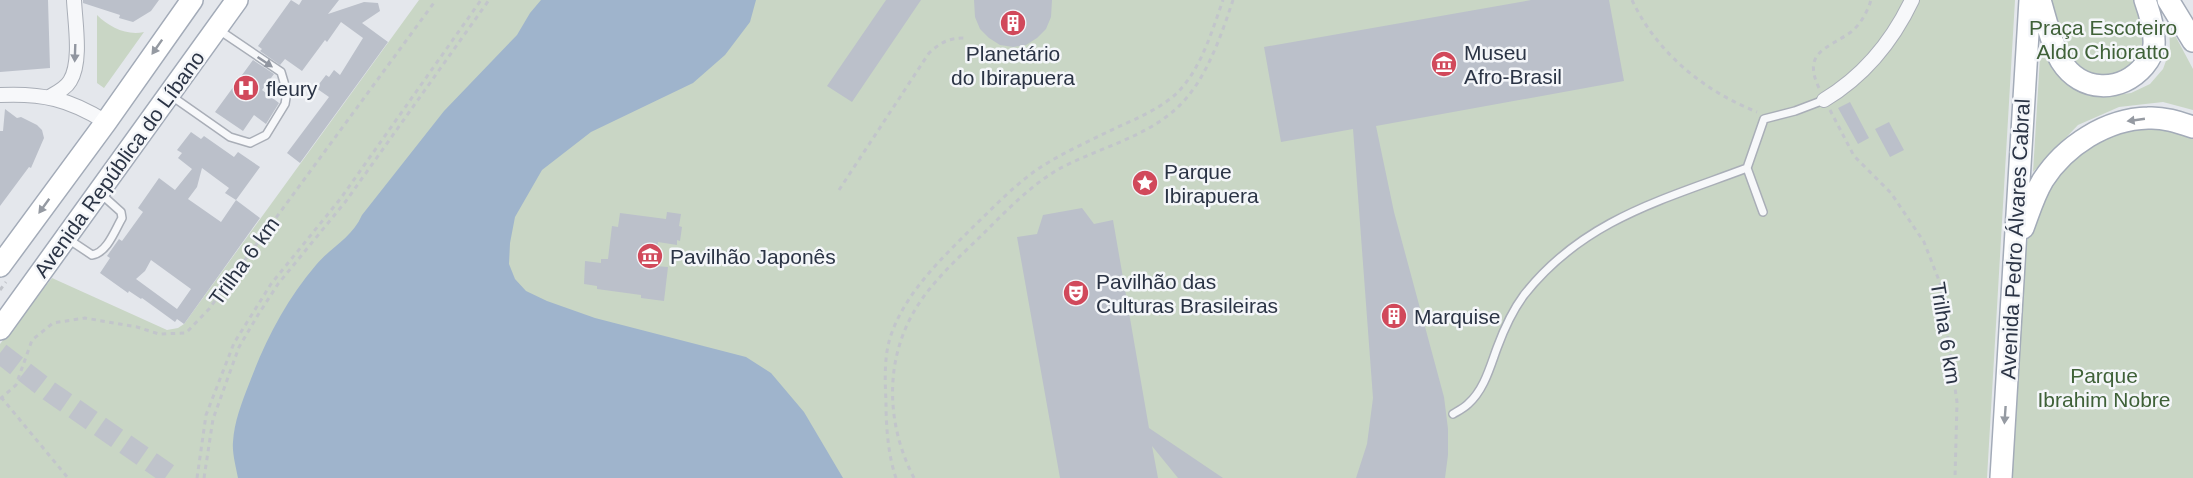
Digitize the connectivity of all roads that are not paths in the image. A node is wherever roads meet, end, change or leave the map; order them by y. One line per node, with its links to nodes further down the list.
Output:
1 (74, 0): 13 (street, one-way to 13)
2 (192, 0): 15 (main road, Avenida República do Líbano, one-way to 15)
3 (237, 0): 9 (main road, Avenida República do Líbano)
4 (1912, 0): 14 (street)
5 (2030, 0): 21 (main road, Avenida Pedro Álvares Cabral)
6 (2040, 0): 7 (main road)
7 (2145, 0)
8 (2168, 0): 10 (main road)
9 (217, 29): 11 (main road, Avenida República do Líbano); 11 (lane, one-way to 11)
10 (2193, 41)
11 (169, 94): 18 (main road, Avenida República do Líbano)
12 (0, 95): 13 (street)
13 (51, 96): 15 (street)
14 (1824, 99): 17 (lane)
15 (106, 122): 22 (main road, Avenida República do Líbano, one-way to 22)
16 (2193, 127): 21 (main road, one-way to 21)
17 (1746, 168): 19 (lane); 24 (lane)
18 (99, 192): 20 (main road, Avenida República do Líbano); 20 (lane)
19 (1763, 212)
20 (66, 237): 23 (main road, Avenida República do Líbano)
21 (2015, 252): 25 (main road, Avenida Pedro Álvares Cabral, one-way to 25)
22 (2, 261)
23 (0, 329)
24 (1453, 414)
25 (2001, 478)

